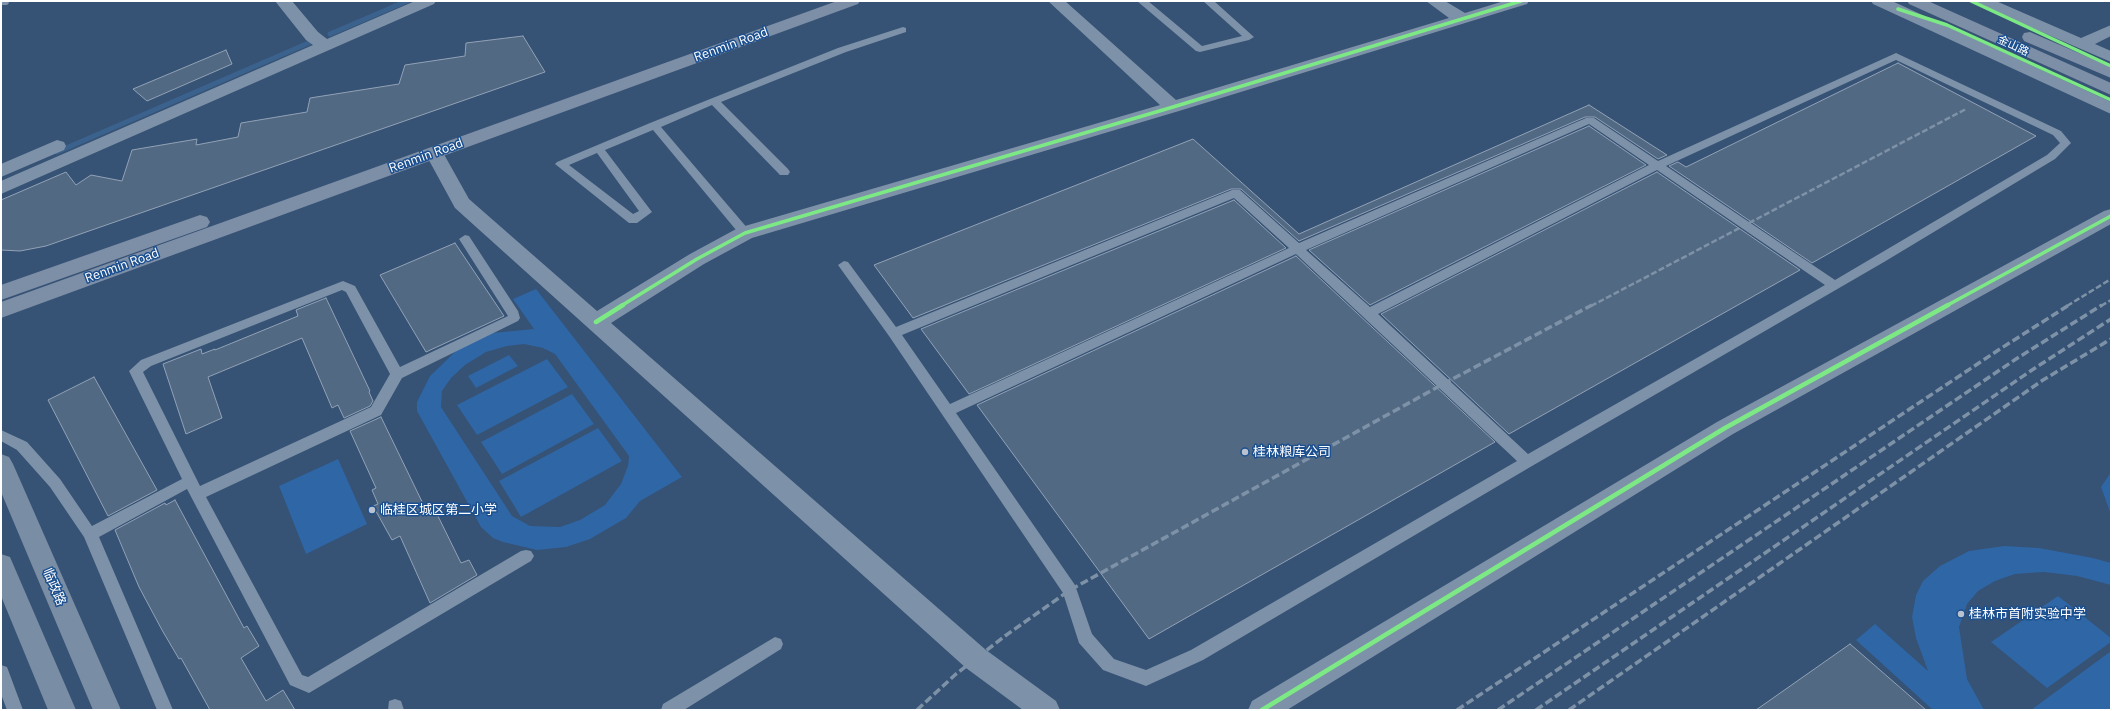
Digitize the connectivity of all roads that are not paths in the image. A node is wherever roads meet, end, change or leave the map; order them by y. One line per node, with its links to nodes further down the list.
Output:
1 (283, 1): 18 (street)
2 (390, 1): 18 (street)
3 (428, 1): 18 (street)
4 (814, 1): 39 (main road, Renmin Road)
5 (852, 1): 28 (main road, Renmin Road)
6 (1056, 1): 24 (street)
7 (1142, 1): 8 (lane)
8 (1208, 1)
9 (1434, 1): 15 (street)
10 (1521, 1): 15 (street)
11 (1879, 1): 25 (street)
12 (1915, 1): 22 (main road, 金山路)
13 (1949, 1): 21 (main road, 金山路)
14 (1983, 1): 19 (street)
15 (1463, 19): 24 (street)
16 (903, 30): 23 (lane)
17 (2111, 30): 19 (street)
18 (318, 41): 30 (street); 32 (street)
19 (2081, 44): 20 (street)
20 (2111, 57)
21 (2111, 73)
22 (2111, 90)
23 (714, 101): 26 (lane); 31 (lane)
24 (1172, 107): 34 (street)
25 (2111, 109)
26 (654, 125): 27 (lane); 34 (lane)
27 (599, 149): 27 (lane)
28 (434, 153): 40 (main road, Renmin Road); 42 (street)
29 (1657, 166): 36 (lane); 38 (lane); 38 (lane); 41 (lane)
30 (1, 171)
31 (784, 172)
32 (1, 188)
33 (2111, 216): 62 (street)
34 (745, 233): 42 (street)
35 (465, 239): 44 (lane)
36 (1297, 249): 41 (lane); 43 (lane); 45 (lane)
37 (844, 265): 43 (lane)
38 (1834, 285): 47 (lane)
39 (1, 293)
40 (1, 310)
41 (1369, 313): 47 (lane)
42 (596, 322): 61 (street)
43 (894, 333): 45 (lane)
44 (397, 374): 49 (lane); 50 (lane)
45 (948, 410): 47 (lane)
46 (1, 435): 51 (lane)
47 (1526, 462)
48 (1, 464): 58 (main road, 临政路)
49 (190, 481): 50 (lane); 51 (lane)
50 (197, 494): 52 (lane)
51 (90, 534): 59 (lane)
52 (526, 556)
53 (1, 565): 57 (main road)
54 (775, 644): 60 (lane)
55 (1, 672): 56 (lane)
56 (15, 710)
57 (62, 710)
58 (107, 710)
59 (165, 710)
60 (669, 710)
61 (1046, 710)
62 (1262, 710)

